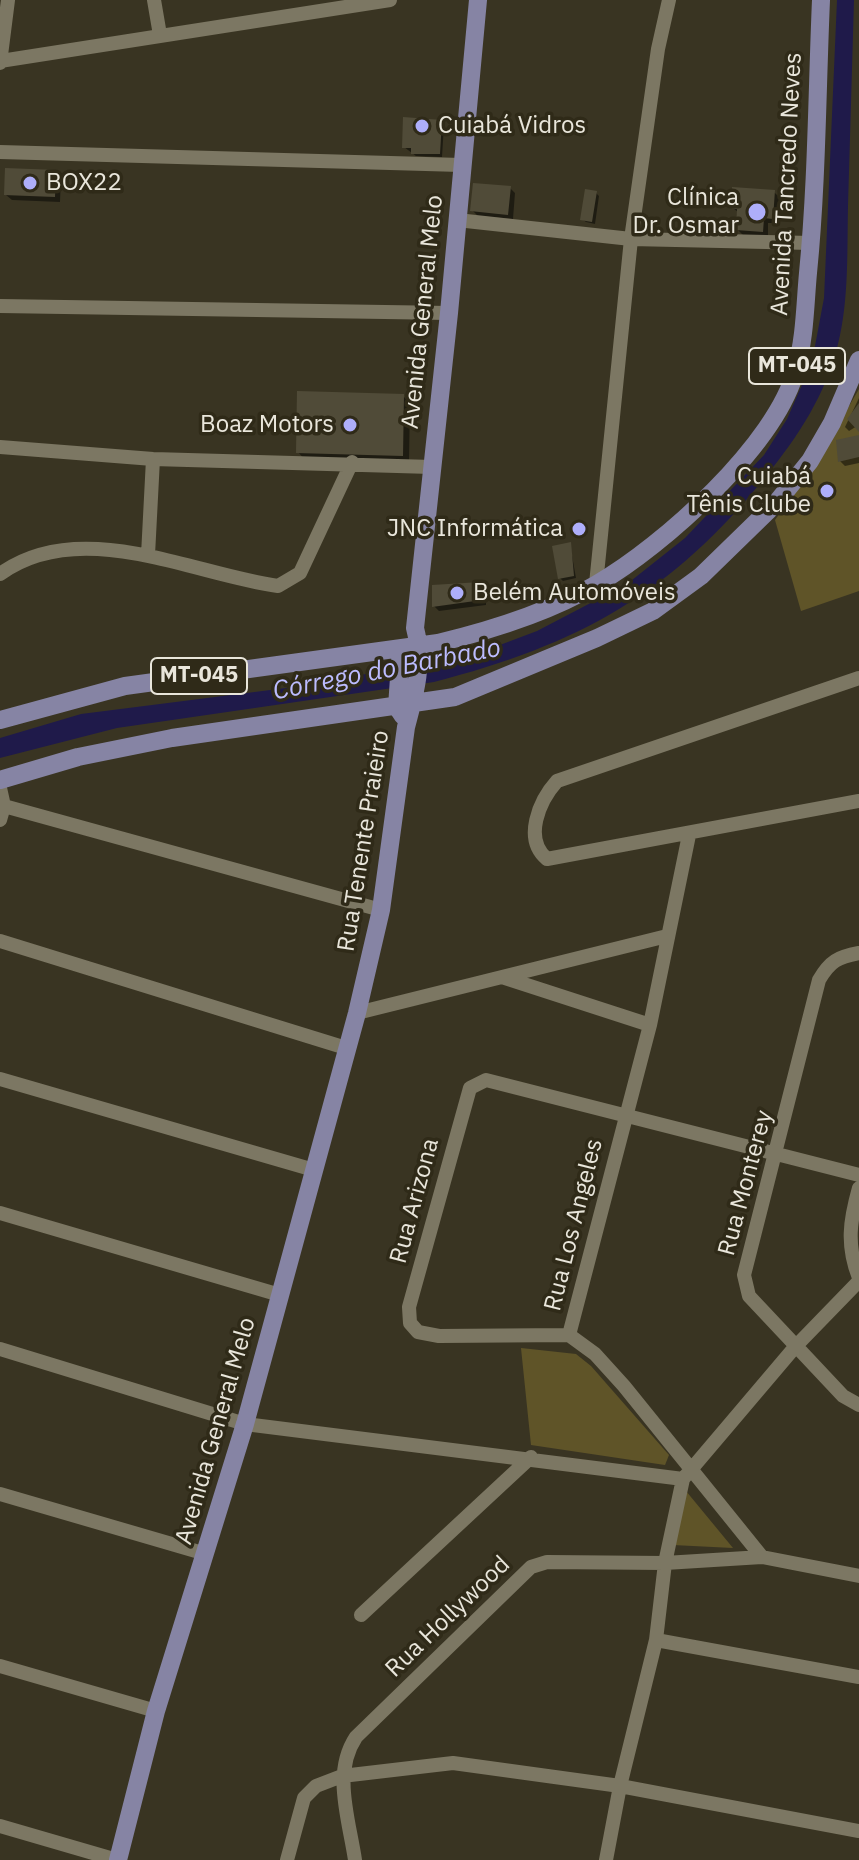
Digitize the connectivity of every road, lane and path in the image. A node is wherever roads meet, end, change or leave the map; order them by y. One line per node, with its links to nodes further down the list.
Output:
1 (8, 0): 8 (street)
2 (154, 0): 7 (street)
3 (390, 0): 7 (street)
4 (478, 0): 10 (main road, Avenida General Melo)
5 (669, 0): 12 (street)
6 (821, 0): 13 (main road, Avenida Tancredo Neves / MT-045)
7 (160, 35): 8 (street)
8 (0, 62)
9 (0, 152): 10 (street)
10 (461, 165): 11 (main road, Avenida General Melo)
11 (457, 220): 12 (street); 15 (main road, Avenida General Melo)
12 (631, 239): 13 (street); 23 (street)
13 (811, 243): 23 (main road, Avenida Tancredo Neves / MT-045)
14 (0, 306): 15 (street)
15 (449, 313): 20 (main road, Avenida General Melo)
16 (859, 360): 26 (main road, MT-045)
17 (0, 447): 18 (street)
18 (153, 459): 19 (street); 21 (street)
19 (352, 462): 20 (street); 21 (street)
20 (432, 467): 24 (main road, Avenida General Melo)
21 (148, 555): 22 (street)
22 (0, 574)
23 (596, 584): 24 (main road, Avenida Tancredo Neves / MT-045)
24 (411, 647): 26 (main road, Rua Tenente Praieiro); 27 (main road, Avenida Tancredo Neves / MT-045)
25 (859, 678): 32 (street)
26 (407, 705): 28 (main road, MT-045); 33 (main road, Rua Tenente Praieiro)
27 (0, 720)
28 (0, 780)
29 (0, 788): 31 (street)
30 (859, 801): 32 (street)
31 (2, 813): 33 (street)
32 (689, 835): 34 (street, Rua Los Angeles)
33 (381, 910): 38 (main road, Rua Tenente Praieiro)
34 (667, 936): 37 (street); 39 (street, Rua Los Angeles)
35 (0, 941): 40 (street)
36 (859, 953): 43 (street, Rua Monterey)
37 (501, 977): 38 (street); 39 (street)
38 (357, 1013): 40 (main road, Avenida General Melo)
39 (650, 1025): 42 (street, Rua Los Angeles)
40 (346, 1048): 44 (main road, Avenida General Melo)
41 (0, 1079): 44 (street)
42 (625, 1115): 43 (street); 50 (street, Rua Los Angeles); 50 (street, Rua Arizona)
43 (777, 1154): 45 (street); 51 (street, Rua Monterey)
44 (314, 1170): 49 (main road, Avenida General Melo)
45 (859, 1175)
46 (859, 1188): 48 (street)
47 (0, 1213): 49 (street)
48 (859, 1280): 51 (street)
49 (280, 1295): 54 (main road, Avenida General Melo)
50 (569, 1335): 56 (street, Rua Los Angeles)
51 (795, 1347): 53 (street, Rua Monterey); 56 (street)
52 (0, 1349): 54 (street)
53 (859, 1405)
54 (245, 1424): 55 (street); 58 (main road, Avenida General Melo)
55 (531, 1457): 56 (street); 62 (street)
56 (686, 1474): 59 (street, Rua Los Angeles); 60 (street)
57 (0, 1494): 58 (street)
58 (206, 1554): 66 (main road, Avenida General Melo)
59 (762, 1557): 60 (street, Rua Hollywood); 61 (street)
60 (665, 1563): 63 (street); 67 (street, Rua Hollywood)
61 (859, 1576)
62 (361, 1615)
63 (656, 1640): 65 (street); 68 (street)
64 (0, 1666): 66 (street)
65 (859, 1677)
66 (156, 1711): 71 (main road, Avenida General Melo)
67 (342, 1776): 68 (street); 72 (street); 73 (street, Rua Hollywood)
68 (620, 1786): 70 (street); 74 (street)
69 (0, 1826): 71 (street)
70 (859, 1831)
71 (117, 1860)
72 (287, 1860)
73 (355, 1860)
74 (606, 1860)

